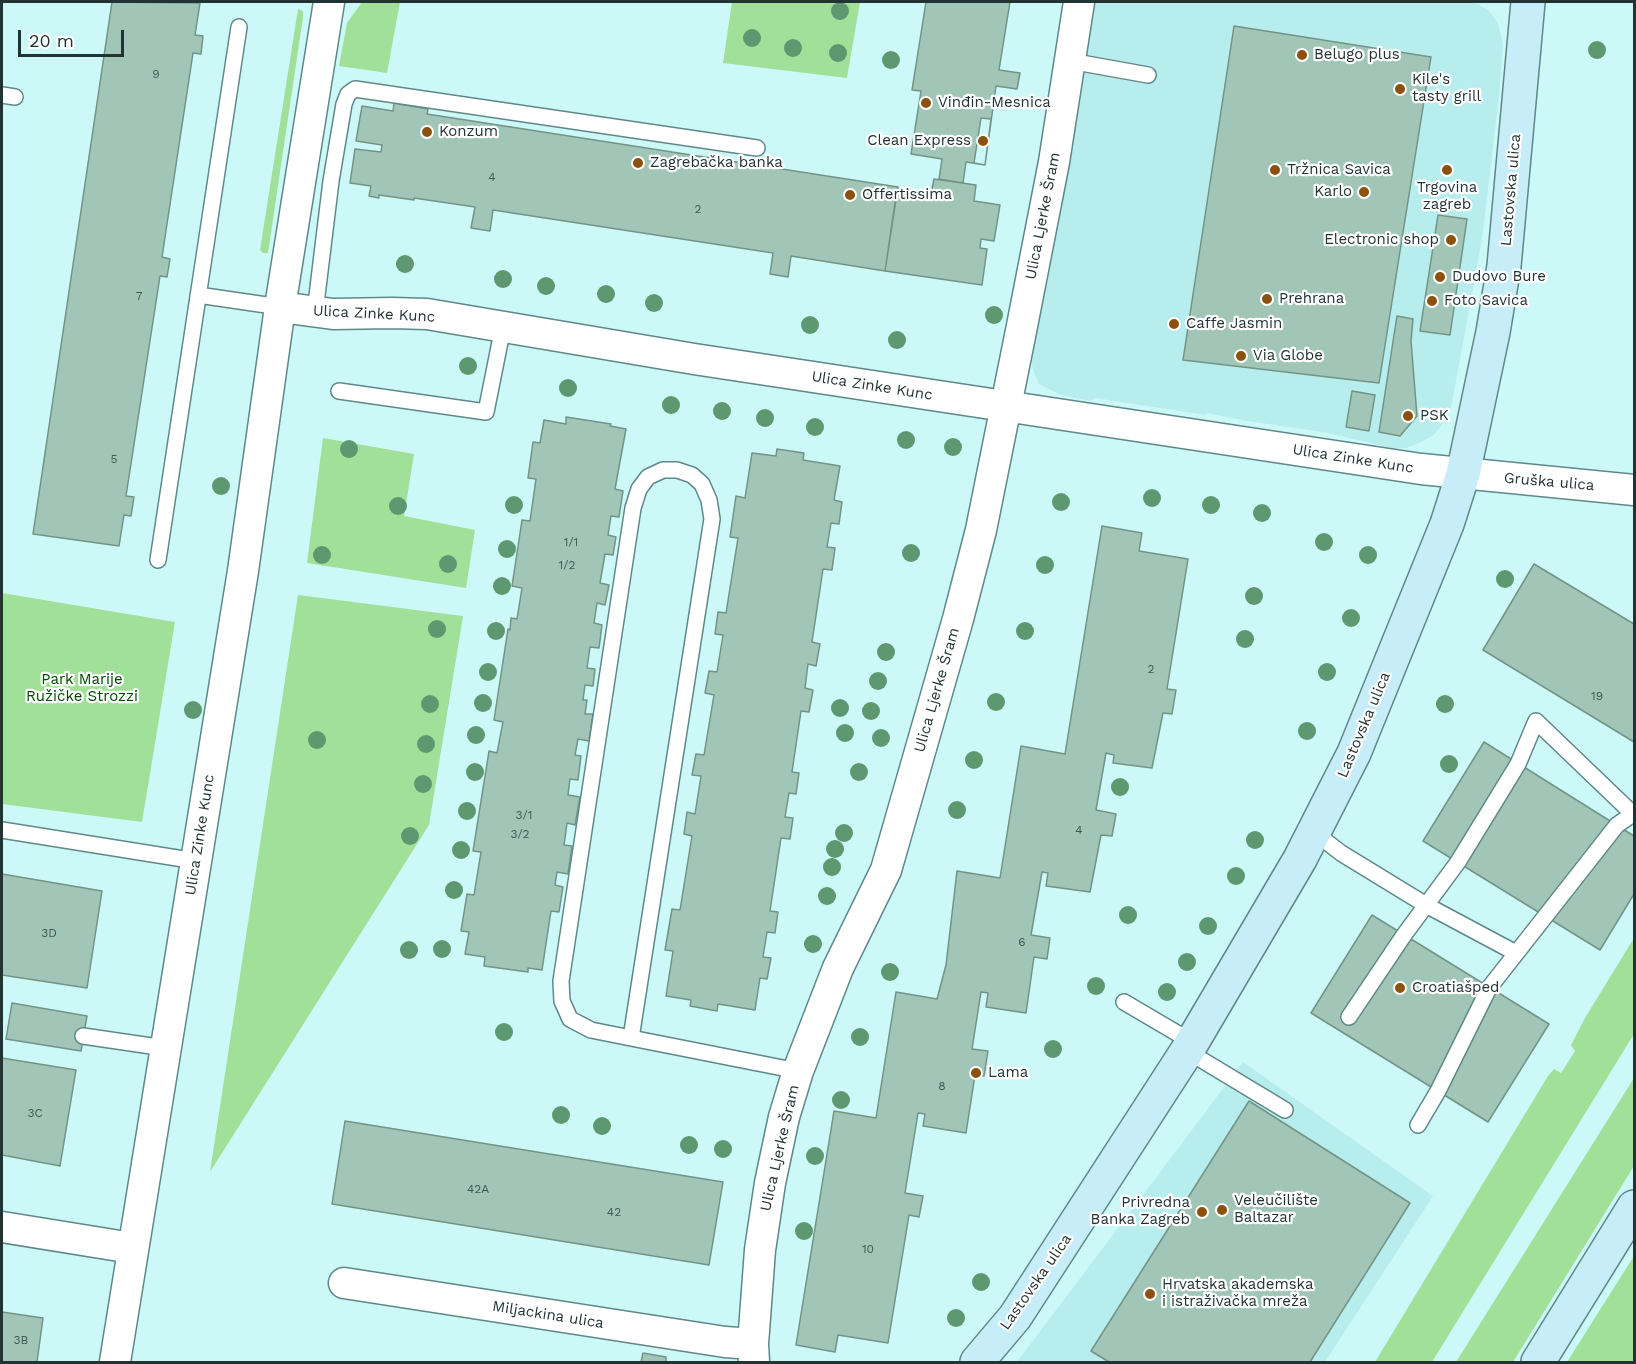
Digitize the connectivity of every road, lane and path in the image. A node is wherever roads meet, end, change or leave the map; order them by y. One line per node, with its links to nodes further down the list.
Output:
1 (329, 2): 9 (street, Ulica Zinke Kunc)
2 (1079, 2): 5 (street, Ulica Ljerke Šram)
3 (1528, 2): 14 (street, Lastovska ulica)
4 (239, 27): 8 (lane)
5 (1070, 61): 6 (lane); 13 (street, Ulica Ljerke Šram)
6 (1148, 75)
7 (757, 148): 10 (lane)
8 (198, 295): 9 (lane); 16 (lane)
9 (280, 308): 10 (street, Ulica Zinke Kunc); 19 (street, Ulica Zinke Kunc)
10 (315, 312): 11 (street, Ulica Zinke Kunc)
11 (503, 327): 12 (lane); 13 (street, Ulica Zinke Kunc)
12 (339, 391)
13 (1006, 406): 14 (street, Ulica Zinke Kunc); 28 (street, Ulica Ljerke Šram)
14 (1463, 474): 15 (street, Gruška ulica); 18 (street, Lastovska ulica)
15 (1635, 490)
16 (158, 560)
17 (2, 830): 19 (lane)
18 (1314, 832): 20 (lane); 26 (street, Lastovska ulica)
19 (196, 861): 27 (street, Ulica Zinke Kunc)
20 (1426, 905): 21 (lane); 21 (lane); 23 (lane)
21 (1516, 952): 30 (lane)
22 (1124, 1002): 26 (lane)
23 (1349, 1017)
24 (83, 1036): 27 (lane)
25 (631, 1038): 25 (lane); 28 (lane)
26 (1190, 1047): 29 (lane); 37 (street, Lastovska ulica)
27 (165, 1048): 33 (street, Ulica Zinke Kunc)
28 (798, 1071): 35 (street, Ulica Ljerke Šram)
29 (1285, 1110)
30 (1418, 1125)
31 (1635, 1208): 38 (street)
32 (2, 1227): 33 (street)
33 (132, 1248): 36 (street, Ulica Zinke Kunc)
34 (344, 1283): 35 (street, Miljackina ulica)
35 (754, 1353)
36 (115, 1362)
37 (977, 1362)
38 (1538, 1362)

